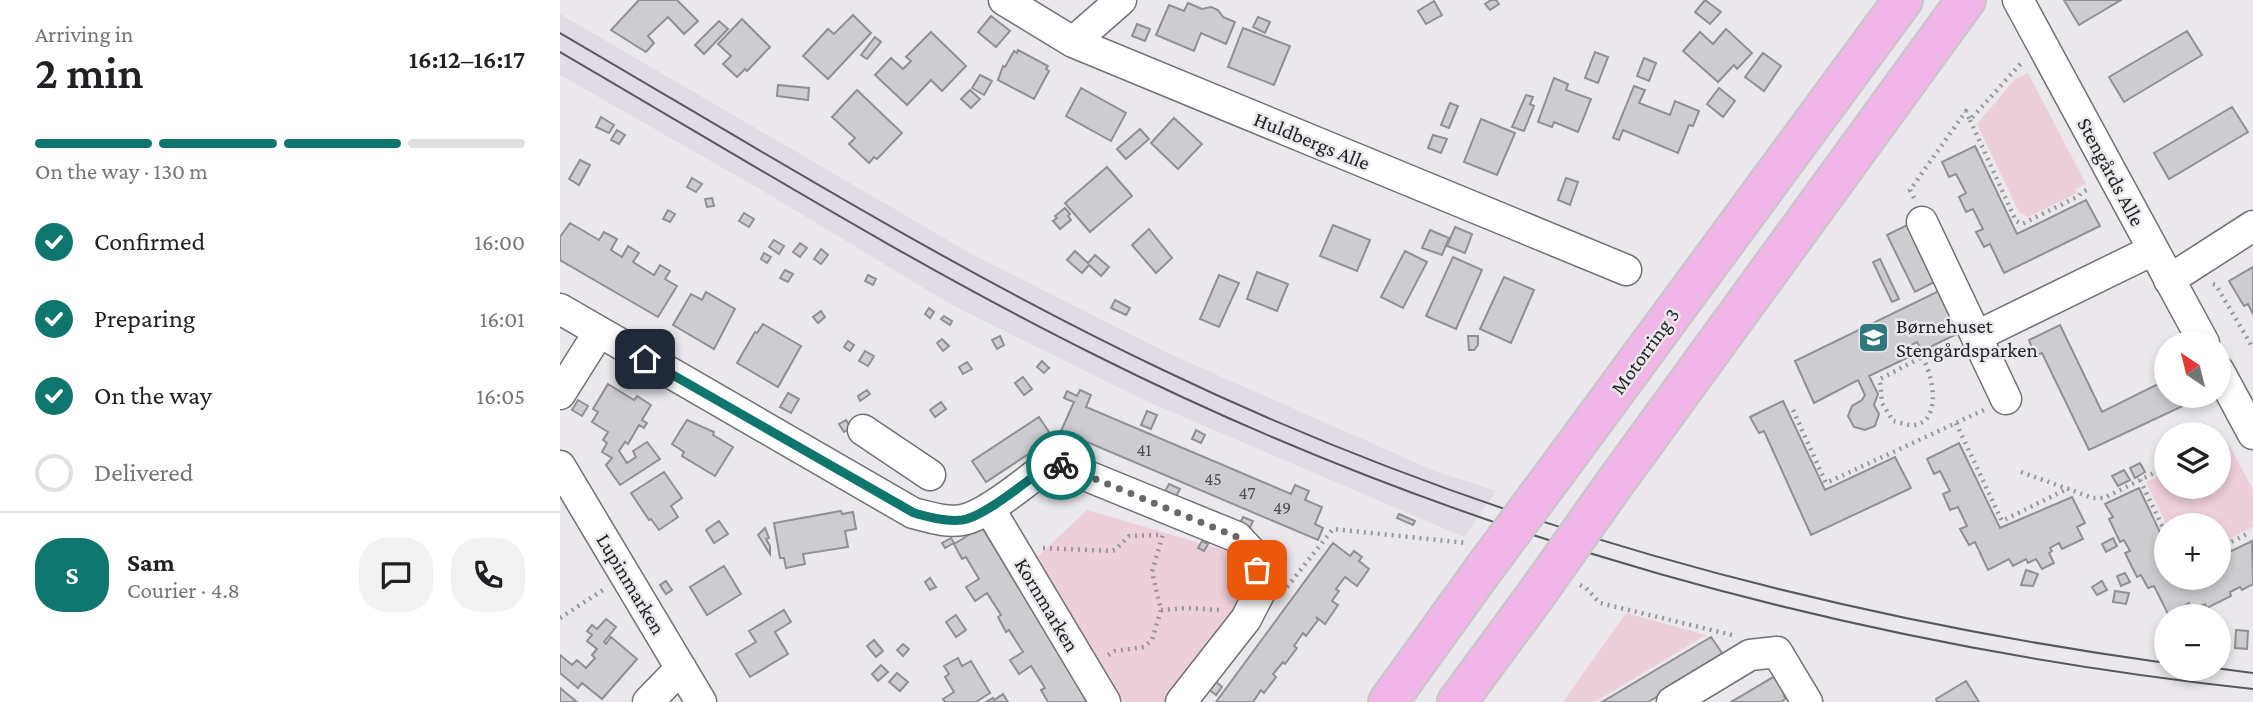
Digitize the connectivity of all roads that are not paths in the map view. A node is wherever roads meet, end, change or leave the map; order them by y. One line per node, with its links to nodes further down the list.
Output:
1 (1004, 0): 6 (street, Huldbergs Alle)
2 (1121, 0): 6 (street)
3 (1903, 0): 31 (highway, Motorring 3, bridge)
4 (2018, 0): 9 (street, Stengårds Alle)
5 (1962, 5): 32 (highway, bridge)
6 (1073, 42): 10 (street, Huldbergs Alle)
7 (1922, 222): 15 (street)
8 (2253, 226): 11 (street)
9 (2153, 250): 11 (street, Stengårds Alle); 15 (street)
10 (1626, 270)
11 (2169, 280): 13 (street, Stengårds Alle)
12 (560, 309): 14 (street)
13 (2197, 331)
14 (599, 332): 17 (street); 24 (street)
15 (1977, 336): 18 (street)
16 (2231, 393): 20 (street)
17 (560, 394)
18 (2006, 399)
19 (863, 430): 21 (street)
20 (2253, 434)
21 (900, 455): 23 (street); 24 (street)
22 (560, 466): 26 (street, Lupinmarken)
23 (930, 475)
24 (876, 492): 25 (street)
25 (989, 508): 27 (street, Kornmarken); 30 (street)
26 (681, 668): 28 (street); 29 (street, Lupinmarken)
27 (1098, 690)
28 (648, 702)
29 (702, 702)
30 (1181, 702)
31 (1388, 702)
32 (1457, 702)
33 (1672, 702): 34 (street)
34 (1807, 702)

